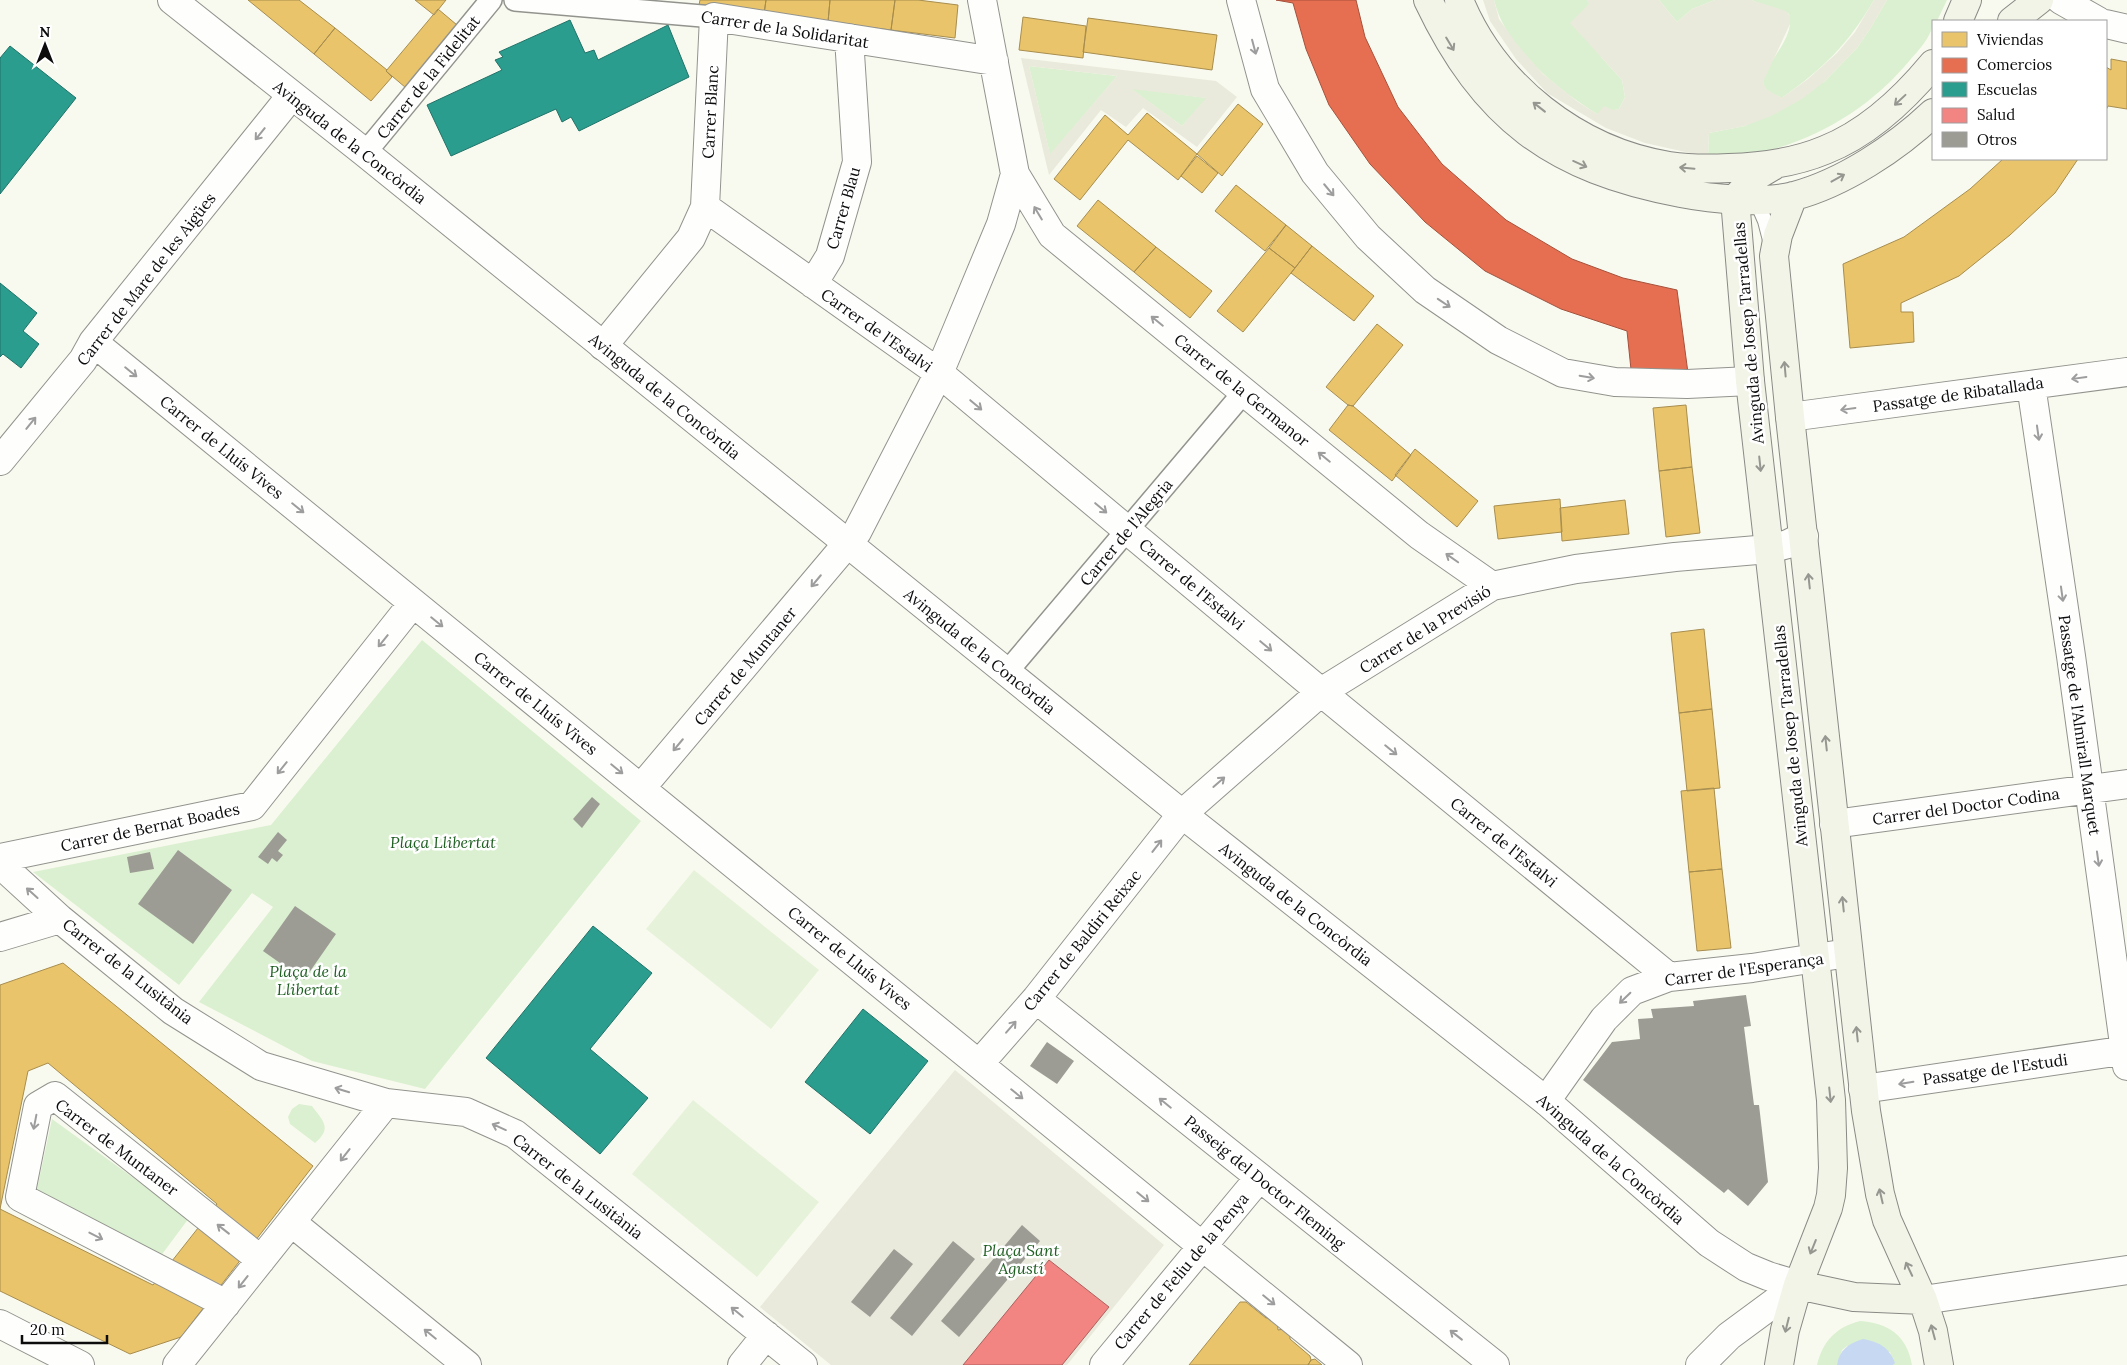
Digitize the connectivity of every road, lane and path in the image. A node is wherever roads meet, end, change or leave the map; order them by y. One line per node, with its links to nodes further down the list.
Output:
1 (172, 0): 18 (street, Avinguda de la Concòrdia)
2 (491, 0): 20 (street, Carrer de la Fidelitat)
3 (515, 0): 10 (street, Carrer de la Solidaritat)
4 (982, 0): 16 (street)
5 (1241, 0): 31 (street, one-way to 31)
6 (1428, 0): 22 (main road, one-way to 22)
7 (1459, 0): 22 (main road, one-way to 7)
8 (2039, 0): 11 (main road)
9 (2061, 0): 12 (street)
10 (714, 16): 15 (street, Carrer de la Solidaritat); 24 (street, Carrer Blanc)
11 (2013, 20)
12 (2096, 20)
13 (2107, 24): 14 (street)
14 (2127, 29)
15 (849, 38): 16 (street, Carrer de la Solidaritat); 26 (street, Carrer Blau)
16 (994, 61): 21 (street)
17 (1932, 65): 22 (main road, one-way to 22)
18 (291, 96): 20 (street, Avinguda de la Concòrdia); 27 (street, Carrer de Mare de les Aigües, one-way to 27)
19 (1932, 115): 23 (main road, one-way to 19)
20 (364, 152): 28 (street, Avinguda de la Concòrdia)
21 (1015, 174): 30 (street, Carrer de Muntaner); 33 (street, Carrer de la Germanor, one-way to 21)
22 (1744, 188): 23 (main road); 25 (lane, Avinguda de Josep Tarradellas); 31 (main road, Avinguda de Josep Tarradellas)
23 (1793, 196): 25 (main road, Avinguda de Josep Tarradellas)
24 (705, 207): 26 (street, Carrer de l'Estalvi); 28 (street)
25 (1774, 256): 34 (main road, Avinguda de Josep Tarradellas, one-way to 25)
26 (814, 284): 30 (street, Carrer de l'Estalvi)
27 (93, 342): 35 (street, Carrer de Mare de les Aigües, one-way to 27); 41 (street, Carrer de Lluís Vives, one-way to 41)
28 (603, 346): 38 (street, Avinguda de la Concòrdia)
29 (2127, 372): 32 (street, Passatge de Ribatallada, one-way to 32)
30 (939, 373): 36 (street, Carrer de l'Estalvi, one-way to 36); 38 (street, Carrer de Muntaner)
31 (1750, 381): 39 (main road, Avinguda de Josep Tarradellas, one-way to 39)
32 (2031, 385): 34 (street, Passatge de Ribatallada, one-way to 34); 46 (street, Passatge de l'Almirall Marquet, one-way to 46)
33 (1244, 392): 36 (street, Carrer de l'Alegria); 40 (street, Carrer de la Germanor, one-way to 33)
34 (1790, 417): 37 (main road, Avinguda de Josep Tarradellas)
35 (0, 461)
36 (1127, 530): 42 (street, Carrer de l'Alegria); 43 (street, Carrer de l'Estalvi, one-way to 43)
37 (1804, 536): 39 (street, Carrer de la Previsió); 48 (main road, Avinguda de Josep Tarradellas, one-way to 37)
38 (847, 543): 42 (street, Avinguda de la Concòrdia); 45 (street, Carrer de Muntaner, one-way to 45)
39 (1769, 549): 40 (street, Carrer de la Previsió); 54 (main road, Avinguda de Josep Tarradellas)
40 (1492, 586): 43 (street, Carrer de la Previsió)
41 (413, 603): 45 (street, Carrer de Lluís Vives, one-way to 45); 49 (street, Carrer de Bernat Boades, one-way to 49)
42 (1007, 672): 47 (street, Avinguda de la Concòrdia)
43 (1321, 692): 47 (street, Carrer de la Previsió, one-way to 43); 55 (street, Carrer de l'Estalvi, one-way to 55)
44 (2127, 784): 46 (street, Carrer del Doctor Codina)
45 (641, 788): 58 (street, Carrer de Lluís Vives)
46 (2089, 790): 48 (street, Carrer del Doctor Codina); 57 (street, Passatge de l'Almirall Marquet, one-way to 57)
47 (1182, 814): 56 (street, Carrer de Baldiri Reixac, one-way to 47); 60 (street, Avinguda de la Concòrdia)
48 (1834, 824): 53 (main road, Avinguda de Josep Tarradellas, one-way to 48)
49 (0, 858)
50 (0, 864): 51 (street, Carrer de la Lusitània, one-way to 50)
51 (60, 919): 52 (street); 61 (street, Carrer de la Lusitània, one-way to 51)
52 (0, 937)
53 (1848, 953): 54 (street, Carrer de l'Esperança); 59 (main road, Avinguda de Josep Tarradellas, one-way to 53)
54 (1815, 959): 55 (street, Carrer de l'Esperança); 67 (main road, Avinguda de Josep Tarradellas, one-way to 67)
55 (1668, 977): 60 (street, Carrer de l'Esperança, one-way to 60)
56 (1036, 999): 58 (street, Carrer de Baldiri Reixac, one-way to 56); 62 (street, Passeig del Doctor Fleming, one-way to 56)
57 (2126, 1055): 59 (street, Passatge de l'Estudi, one-way to 59)
58 (979, 1064): 64 (street, one-way to 64)
59 (1863, 1089): 68 (main road, Avinguda de Josep Tarradellas, one-way to 59)
60 (1546, 1102): 67 (street, Avinguda de la Concòrdia)
61 (386, 1103): 63 (street, one-way to 63); 71 (street, Carrer de la Lusitània, one-way to 61)
62 (1259, 1178): 64 (street, Carrer de Feliu de la Penya); 79 (street, Passeig del Doctor Fleming, one-way to 62)
63 (291, 1222): 65 (street); 74 (street, one-way to 63)
64 (1202, 1245): 77 (street, Carrer de Feliu de la Penya); 78 (street, one-way to 78)
65 (261, 1260): 69 (street, one-way to 69); 69 (street, Carrer de Muntaner, one-way to 69)
66 (2127, 1270): 68 (street)
67 (1798, 1285): 68 (main road); 80 (street); 81 (main road, Avinguda de Josep Tarradellas, one-way to 81)
68 (1923, 1300): 82 (main road, Avinguda de Josep Tarradellas, one-way to 68)
69 (226, 1304): 73 (street)
70 (0, 1324): 72 (street)
71 (766, 1335): 75 (street); 76 (street, Carrer de la Lusitània)
72 (80, 1365)
73 (177, 1365)
74 (468, 1365)
75 (742, 1365)
76 (802, 1365)
77 (1104, 1365)
78 (1348, 1365)
79 (1495, 1365)
80 (1700, 1365)
81 (1779, 1365)
82 (1940, 1365)

